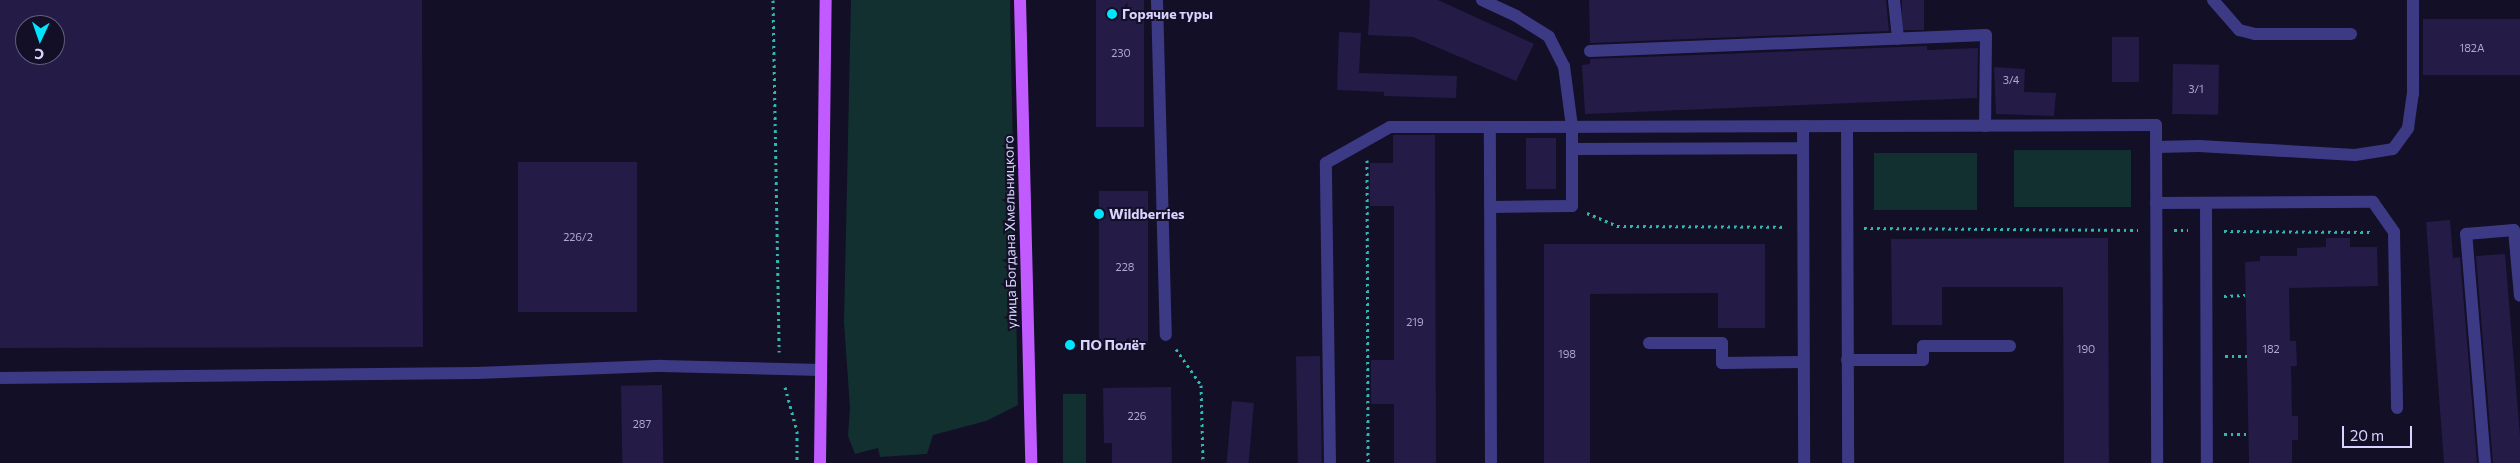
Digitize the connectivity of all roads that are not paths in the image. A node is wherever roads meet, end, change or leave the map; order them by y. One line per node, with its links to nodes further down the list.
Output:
1 (826, 0): 28 (main road)
2 (1020, 0): 32 (main road, улица Богдана Хмельницкого)
3 (1157, 0): 23 (lane)
4 (1482, 0): 15 (lane)
5 (1894, 0): 9 (lane)
6 (2213, 0): 8 (lane)
7 (2413, 0): 16 (lane)
8 (2351, 34)
9 (1898, 39): 10 (lane); 13 (lane)
10 (1590, 52)
11 (1802, 126): 12 (lane); 15 (lane); 17 (lane)
12 (1847, 126): 13 (lane); 26 (lane)
13 (1985, 126): 16 (lane)
14 (1490, 127): 15 (lane); 21 (lane); 33 (lane)
15 (1572, 127): 18 (lane)
16 (2156, 146): 19 (lane)
17 (1803, 148): 18 (lane); 27 (lane)
18 (1572, 149): 21 (lane)
19 (2156, 203): 20 (lane); 37 (lane)
20 (2206, 203): 30 (lane); 38 (lane)
21 (1490, 207): 34 (lane)
22 (2520, 296): 39 (lane)
23 (1166, 334)
24 (1649, 343): 27 (lane)
25 (2010, 346): 26 (lane)
26 (1847, 360): 36 (lane)
27 (1803, 362): 35 (lane)
28 (821, 370): 29 (lane); 31 (main road)
29 (0, 378)
30 (2397, 408)
31 (820, 463)
32 (1031, 463)
33 (1330, 463)
34 (1491, 463)
35 (1804, 463)
36 (1848, 463)
37 (2157, 463)
38 (2207, 463)
39 (2485, 463)

